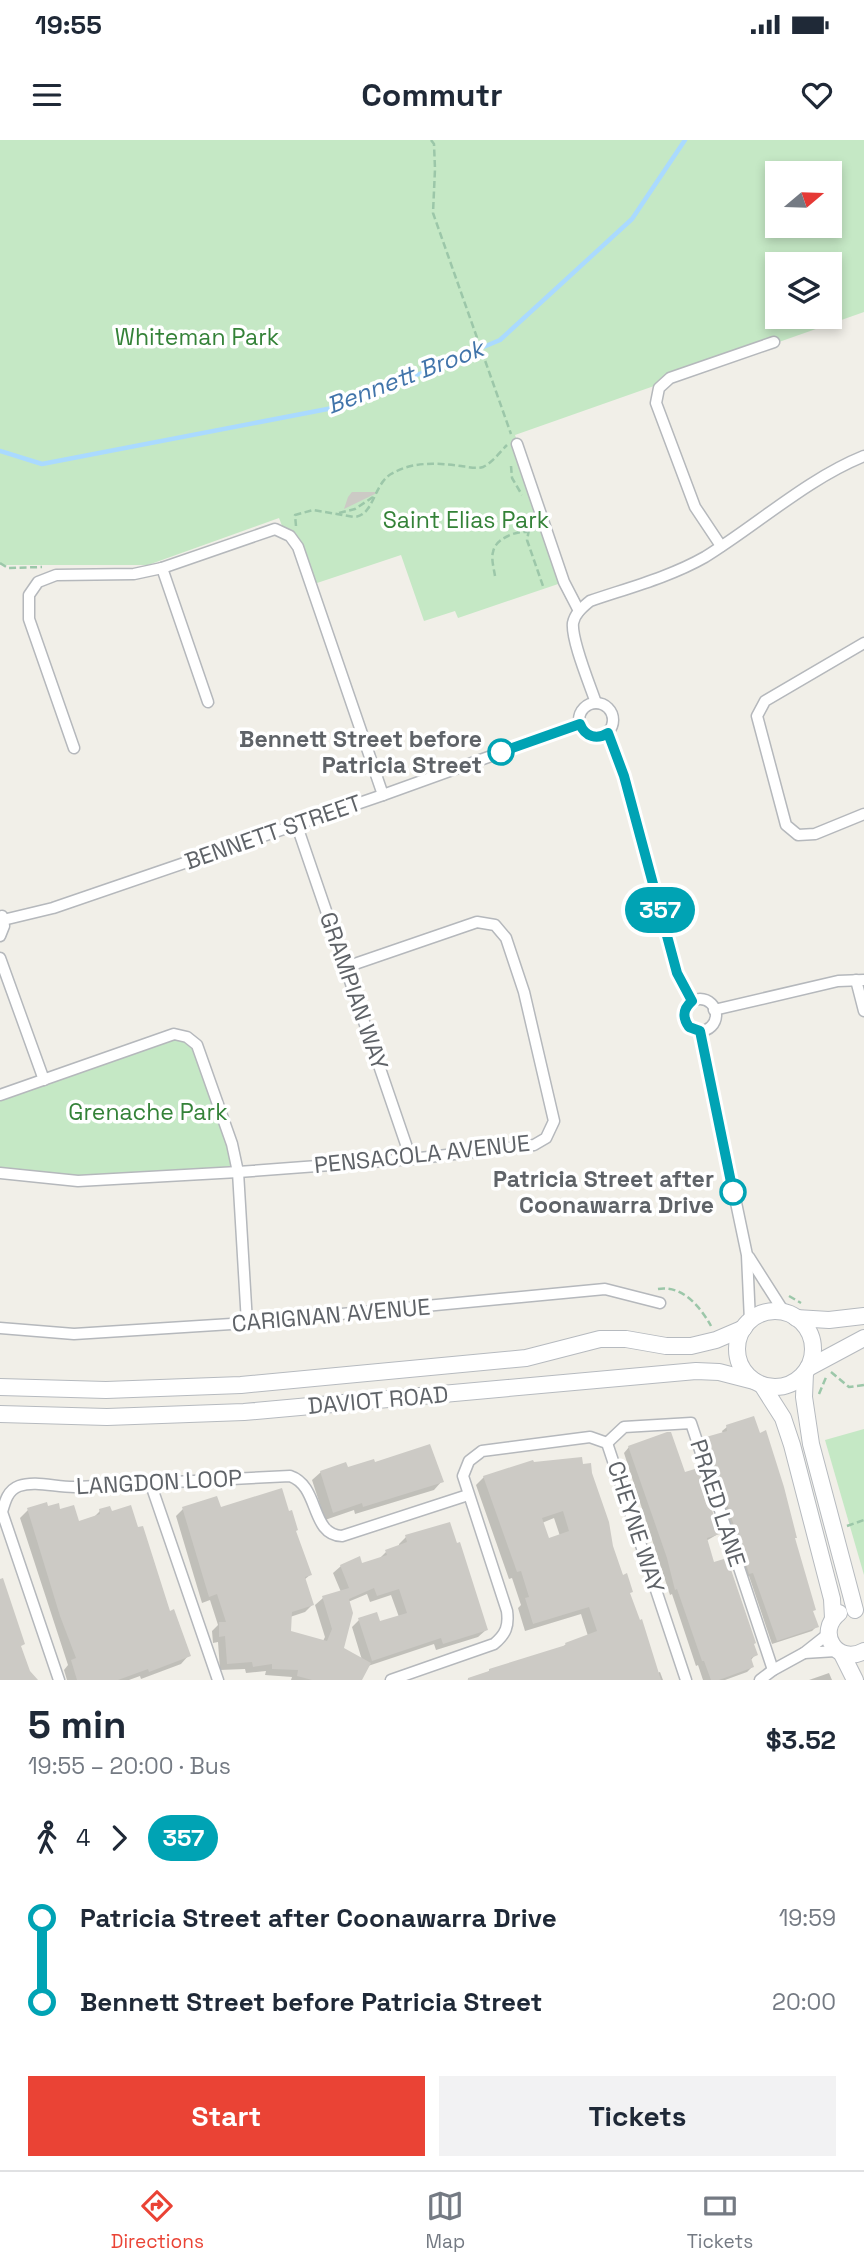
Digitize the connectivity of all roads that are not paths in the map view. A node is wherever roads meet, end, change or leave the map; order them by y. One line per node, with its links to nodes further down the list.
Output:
1 (774, 342): 4 (street)
2 (515, 442): 6 (street)
3 (864, 456): 4 (street)
4 (721, 546): 6 (street)
5 (162, 568): 8 (street); 12 (street); 13 (street)
6 (579, 611): 9 (street)
7 (864, 643): 14 (street)
8 (208, 702)
9 (596, 703): 10 (street); 11 (street)
10 (580, 724): 11 (street); 13 (street, BENNETT STREET)
11 (608, 733): 21 (street)
12 (74, 748)
13 (383, 795): 15 (street, BENNETT STREET)
14 (864, 814)
15 (296, 823): 16 (street, BENNETT STREET); 19 (street, GRAMPIAN WAY)
16 (2, 917): 17 (street)
17 (0, 936)
18 (0, 958): 25 (street)
19 (346, 967): 27 (street, GRAMPIAN WAY); 27 (street, PENSACOLA AVENUE)
20 (860, 980): 22 (street); 23 (street)
21 (692, 1001): 22 (street); 24 (street)
22 (714, 1010): 24 (street)
23 (864, 1011)
24 (700, 1031): 30 (street)
25 (44, 1080): 26 (street); 29 (street)
26 (0, 1095)
27 (411, 1158): 29 (street, PENSACOLA AVENUE)
28 (0, 1172): 29 (street, PENSACOLA AVENUE)
29 (238, 1172): 34 (street)
30 (747, 1255): 32 (street); 35 (street)
31 (660, 1303): 34 (street, CARIGNAN AVENUE)
32 (790, 1315): 33 (street); 35 (street); 38 (street)
33 (864, 1316)
34 (247, 1323): 36 (street, CARIGNAN AVENUE)
35 (747, 1324): 39 (street); 40 (street, DAVIOT ROAD)
36 (0, 1328)
37 (864, 1338): 38 (street)
38 (807, 1370): 39 (street); 45 (street)
39 (758, 1383): 41 (street, DAVIOT ROAD); 46 (street)
40 (0, 1387)
41 (0, 1414)
42 (607, 1443): 44 (street, CHEYNE WAY); 51 (street, PRAED LANE); 55 (street, CHEYNE WAY)
43 (150, 1482): 44 (street, LANGDON LOOP); 52 (street, LANGDON LOOP); 53 (street)
44 (468, 1495): 54 (street, CHEYNE WAY)
45 (860, 1612): 46 (street)
46 (833, 1618): 47 (street)
47 (828, 1634): 49 (street); 50 (street)
48 (864, 1651): 50 (street)
49 (804, 1653): 50 (street); 51 (street)
50 (839, 1653): 57 (street)
51 (773, 1670): 56 (street)
52 (59, 1680)
53 (218, 1680)
54 (391, 1680)
55 (686, 1680)
56 (760, 1680)
57 (855, 1680)

